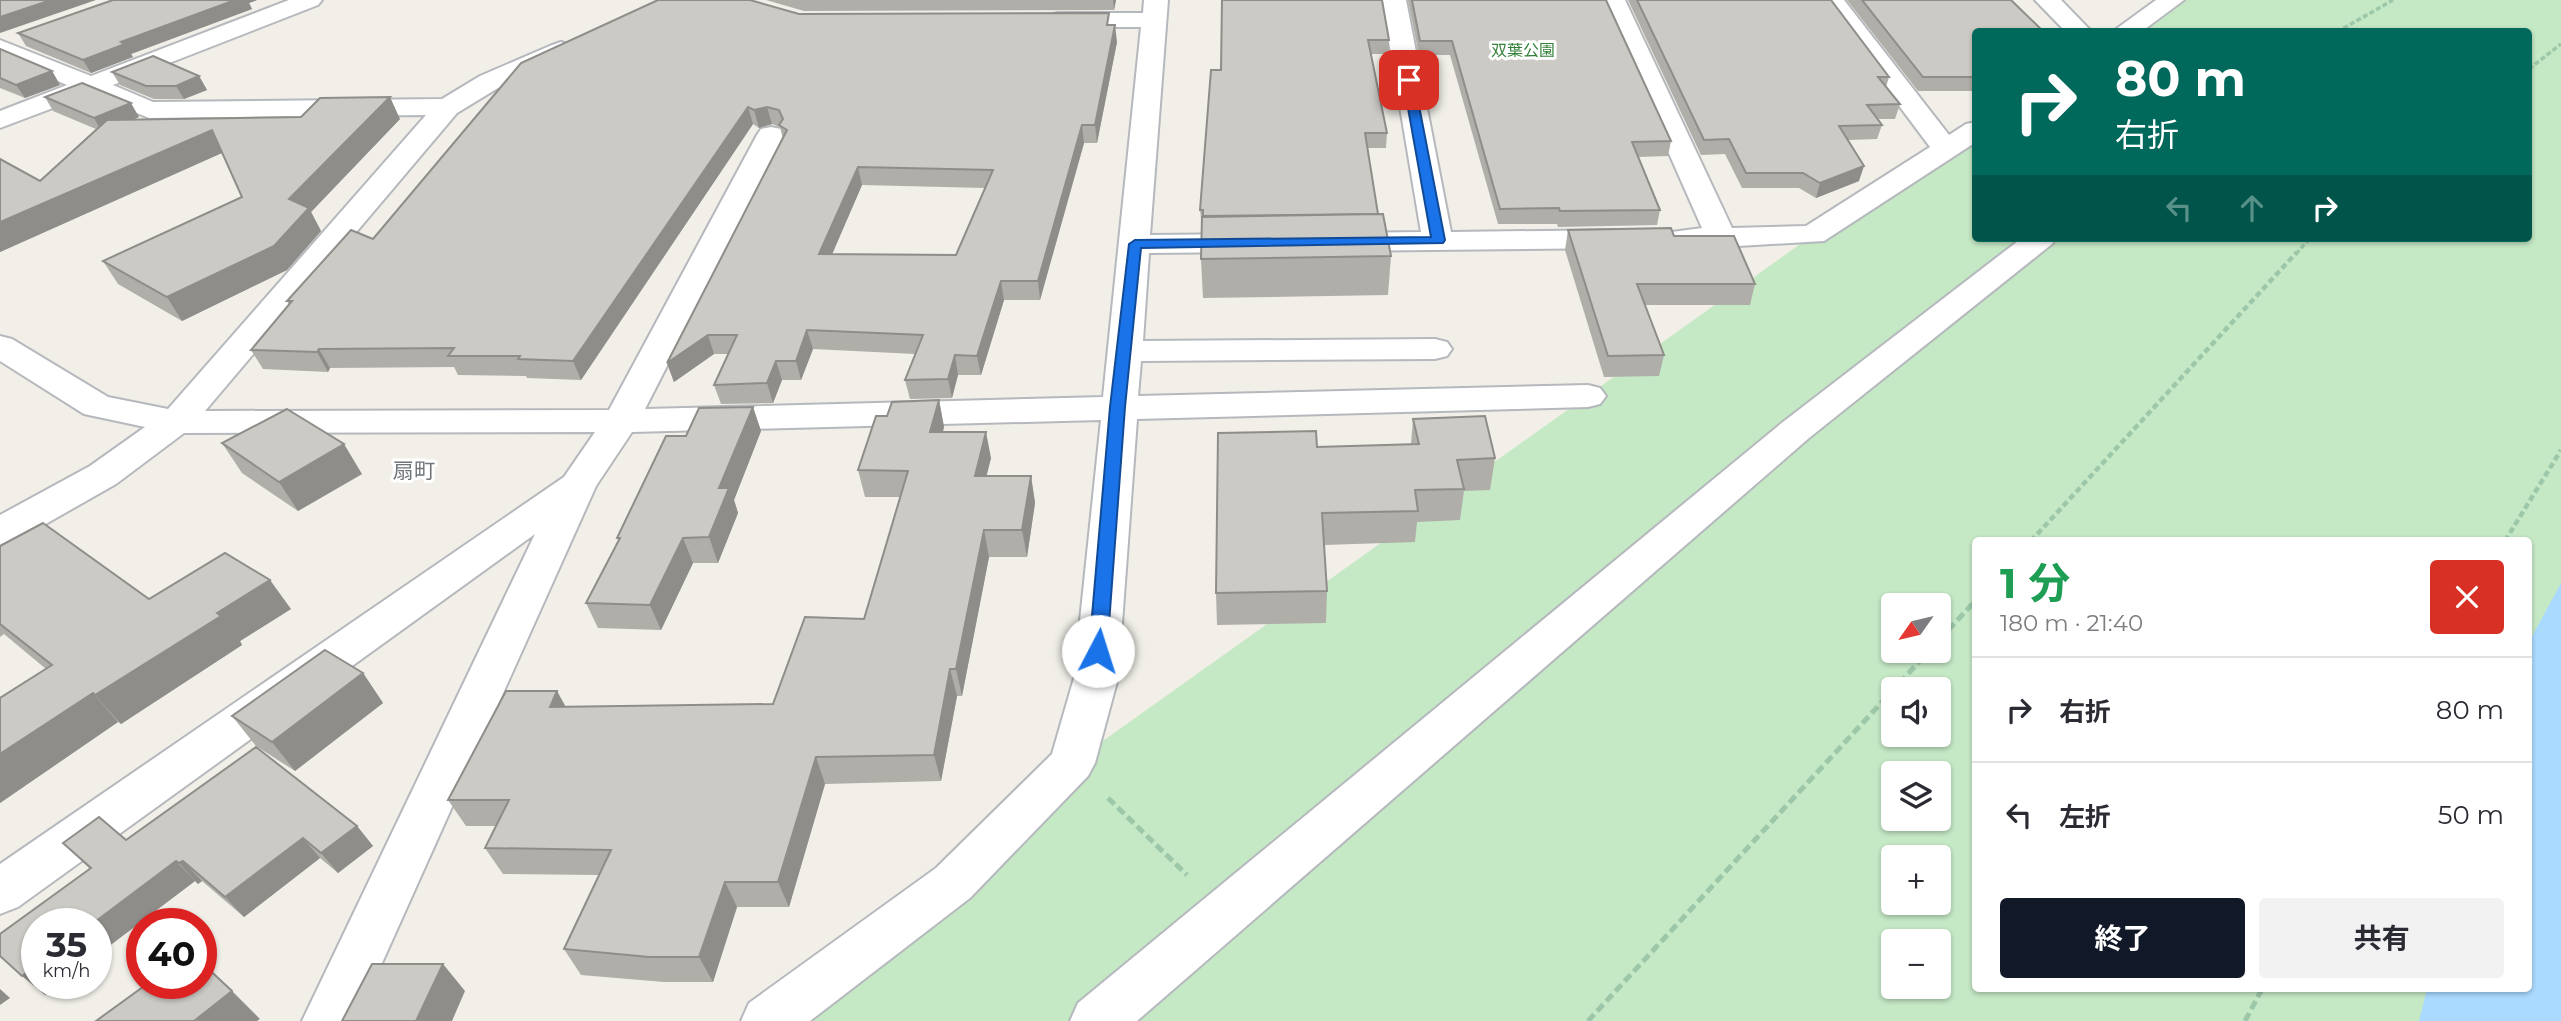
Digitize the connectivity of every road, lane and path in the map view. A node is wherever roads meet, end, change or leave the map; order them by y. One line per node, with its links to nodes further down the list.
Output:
1 (310, 0): 18 (street)
2 (1394, 0): 25 (street)
3 (1613, 0): 24 (street)
4 (1832, 0): 23 (street)
5 (2046, 0): 10 (street)
6 (2172, 0): 11 (street)
7 (2393, 0): 12 (path)
8 (1155, 10): 9 (street); 28 (street)
9 (1035, 20)
10 (2076, 28)
11 (2130, 28)
12 (2344, 28)
13 (25, 35): 16 (street)
14 (587, 38): 19 (street)
15 (2561, 44): 17 (path)
16 (0, 46): 18 (street)
17 (2532, 67)
18 (89, 86): 19 (street); 20 (street)
19 (448, 107): 35 (street)
20 (0, 120)
21 (1972, 133): 23 (street)
22 (771, 135): 34 (street)
23 (1946, 150): 24 (street)
24 (1722, 238): 25 (street)
25 (1438, 240): 28 (street)
26 (2036, 242): 46 (street)
27 (2305, 242): 39 (path)
28 (1135, 244): 31 (street)
29 (0, 346): 35 (street)
30 (1435, 349): 31 (street)
31 (1124, 351): 33 (street)
32 (1588, 396): 33 (street)
33 (1118, 407): 34 (street); 44 (street)
34 (621, 421): 35 (street); 37 (street)
35 (176, 422): 38 (street)
36 (2561, 450): 40 (path)
37 (579, 484): 45 (street); 48 (street)
38 (0, 532)
39 (2035, 537)
40 (2507, 537)
41 (1972, 604): 42 (path)
42 (1951, 627)
43 (1918, 663): 51 (path)
44 (1072, 763): 46 (path); 49 (street)
45 (0, 892)
46 (1224, 911): 50 (street)
47 (2260, 992): 52 (path)
48 (329, 1021)
49 (768, 1021)
50 (1097, 1021)
51 (1588, 1021)
52 (2245, 1021)

